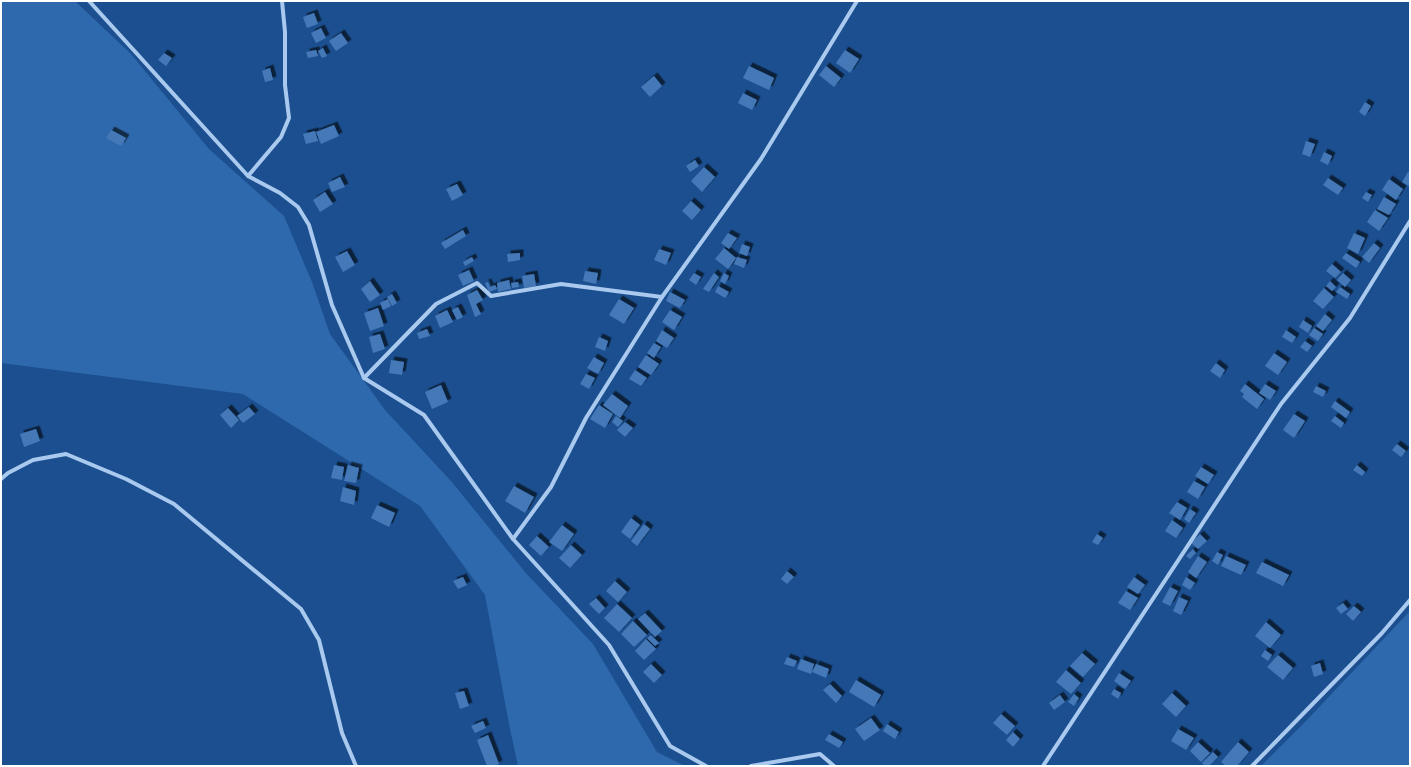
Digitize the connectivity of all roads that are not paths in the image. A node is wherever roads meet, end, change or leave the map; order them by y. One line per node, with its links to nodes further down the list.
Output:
1 (89, 1): 4 (street)
2 (282, 1): 4 (street)
3 (857, 1): 6 (street)
4 (248, 176): 7 (street)
5 (1410, 221): 15 (street)
6 (662, 297): 7 (street); 9 (street)
7 (364, 378): 9 (street)
8 (1, 479): 11 (street)
9 (512, 539): 12 (street)
10 (1410, 600): 16 (street)
11 (356, 766)
12 (706, 766)
13 (751, 766): 14 (street)
14 (834, 766)
15 (1044, 766)
16 (1252, 766)

